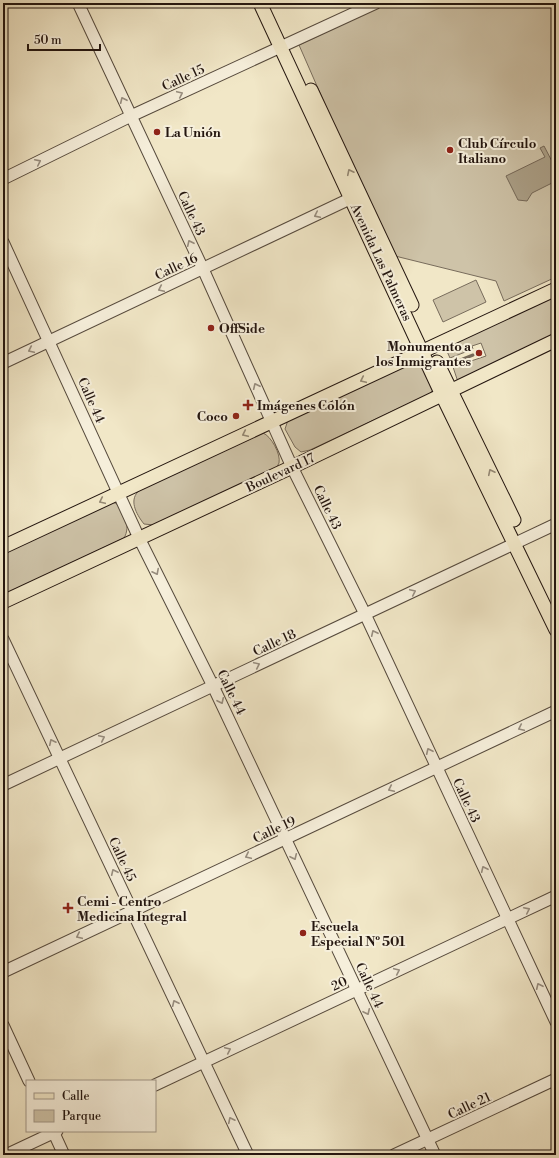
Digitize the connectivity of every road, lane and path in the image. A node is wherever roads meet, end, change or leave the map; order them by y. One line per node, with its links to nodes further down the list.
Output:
1 (78, 3): 6 (street, Calle 43, one-way to 1)
2 (260, 3): 5 (main road, Avenida Las Palmeras)
3 (270, 3): 5 (main road, Avenida Las Palmeras)
4 (376, 3): 5 (street, Calle 15)
5 (285, 46): 6 (street, Calle 15, one-way to 5); 8 (main road, Avenida Las Palmeras)
6 (131, 116): 7 (street, Calle 15, one-way to 6); 10 (street, Calle 43, one-way to 6)
7 (3, 179)
8 (356, 196): 10 (street, Calle 16, one-way to 10); 14 (main road, Avenida Las Palmeras)
9 (3, 242): 13 (street, Calle 44)
10 (203, 269): 13 (street, Calle 16, one-way to 13); 17 (street, Calle 43, one-way to 10)
11 (556, 289): 14 (main road)
12 (556, 340): 16 (main road, Boulevard 17)
13 (50, 341): 15 (street, Calle 16, one-way to 15); 19 (street, Calle 44)
14 (428, 350): 16 (main road, Avenida Las Palmeras); 17 (main road, one-way to 17)
15 (3, 363)
16 (447, 392): 18 (main road, Boulevard 17); 22 (main road, Avenida Las Palmeras)
17 (272, 422): 18 (street, Calle 43); 19 (main road, one-way to 19)
18 (292, 467): 21 (main road, Boulevard 17); 26 (street, Calle 43)
19 (118, 494): 21 (street, Calle 44); 23 (main road, one-way to 23)
20 (556, 524): 22 (street, Calle 18)
21 (138, 538): 24 (main road, Boulevard 17); 29 (street, Calle 44, one-way to 29)
22 (519, 541): 25 (main road, Avenida Las Palmeras); 26 (street, Calle 18, one-way to 22); 27 (main road, Avenida Las Palmeras)
23 (3, 547)
24 (3, 602)
25 (556, 609)
26 (365, 614): 29 (street, Calle 18, one-way to 26); 32 (street, Calle 43, one-way to 26)
27 (556, 630)
28 (3, 639): 31 (street, Calle 45, one-way to 28)
29 (213, 686): 31 (street, Calle 18, one-way to 29); 34 (street, Calle 44, one-way to 34)
30 (556, 711): 32 (street, Calle 19, one-way to 32)
31 (60, 758): 33 (street, Calle 18); 36 (street, Calle 45, one-way to 31)
32 (437, 767): 34 (street, Calle 19, one-way to 34); 37 (street, Calle 43, one-way to 32)
33 (3, 785)
34 (286, 839): 36 (street, Calle 19, one-way to 36); 39 (street, Calle 44, one-way to 39)
35 (556, 896): 37 (street, 20, one-way to 35)
36 (132, 911): 38 (street, Calle 19, one-way to 38); 42 (street, Calle 45, one-way to 36)
37 (507, 919): 39 (street, 20, one-way to 37); 40 (street, Calle 43, one-way to 37)
38 (3, 972)
39 (357, 990): 42 (street, 20, one-way to 39); 47 (street, Calle 44, one-way to 47)
40 (556, 1022)
41 (3, 1025): 44 (street)
42 (203, 1062): 45 (street, 20); 50 (street, Calle 45, one-way to 42)
43 (556, 1079): 47 (street, Calle 21)
44 (29, 1080)
45 (156, 1085)
46 (55, 1132): 48 (street); 49 (street)
47 (428, 1140): 51 (street, Calle 21); 52 (street, Calle 44)
48 (6, 1155)
49 (64, 1155)
50 (248, 1155)
51 (394, 1155)
52 (435, 1155)

